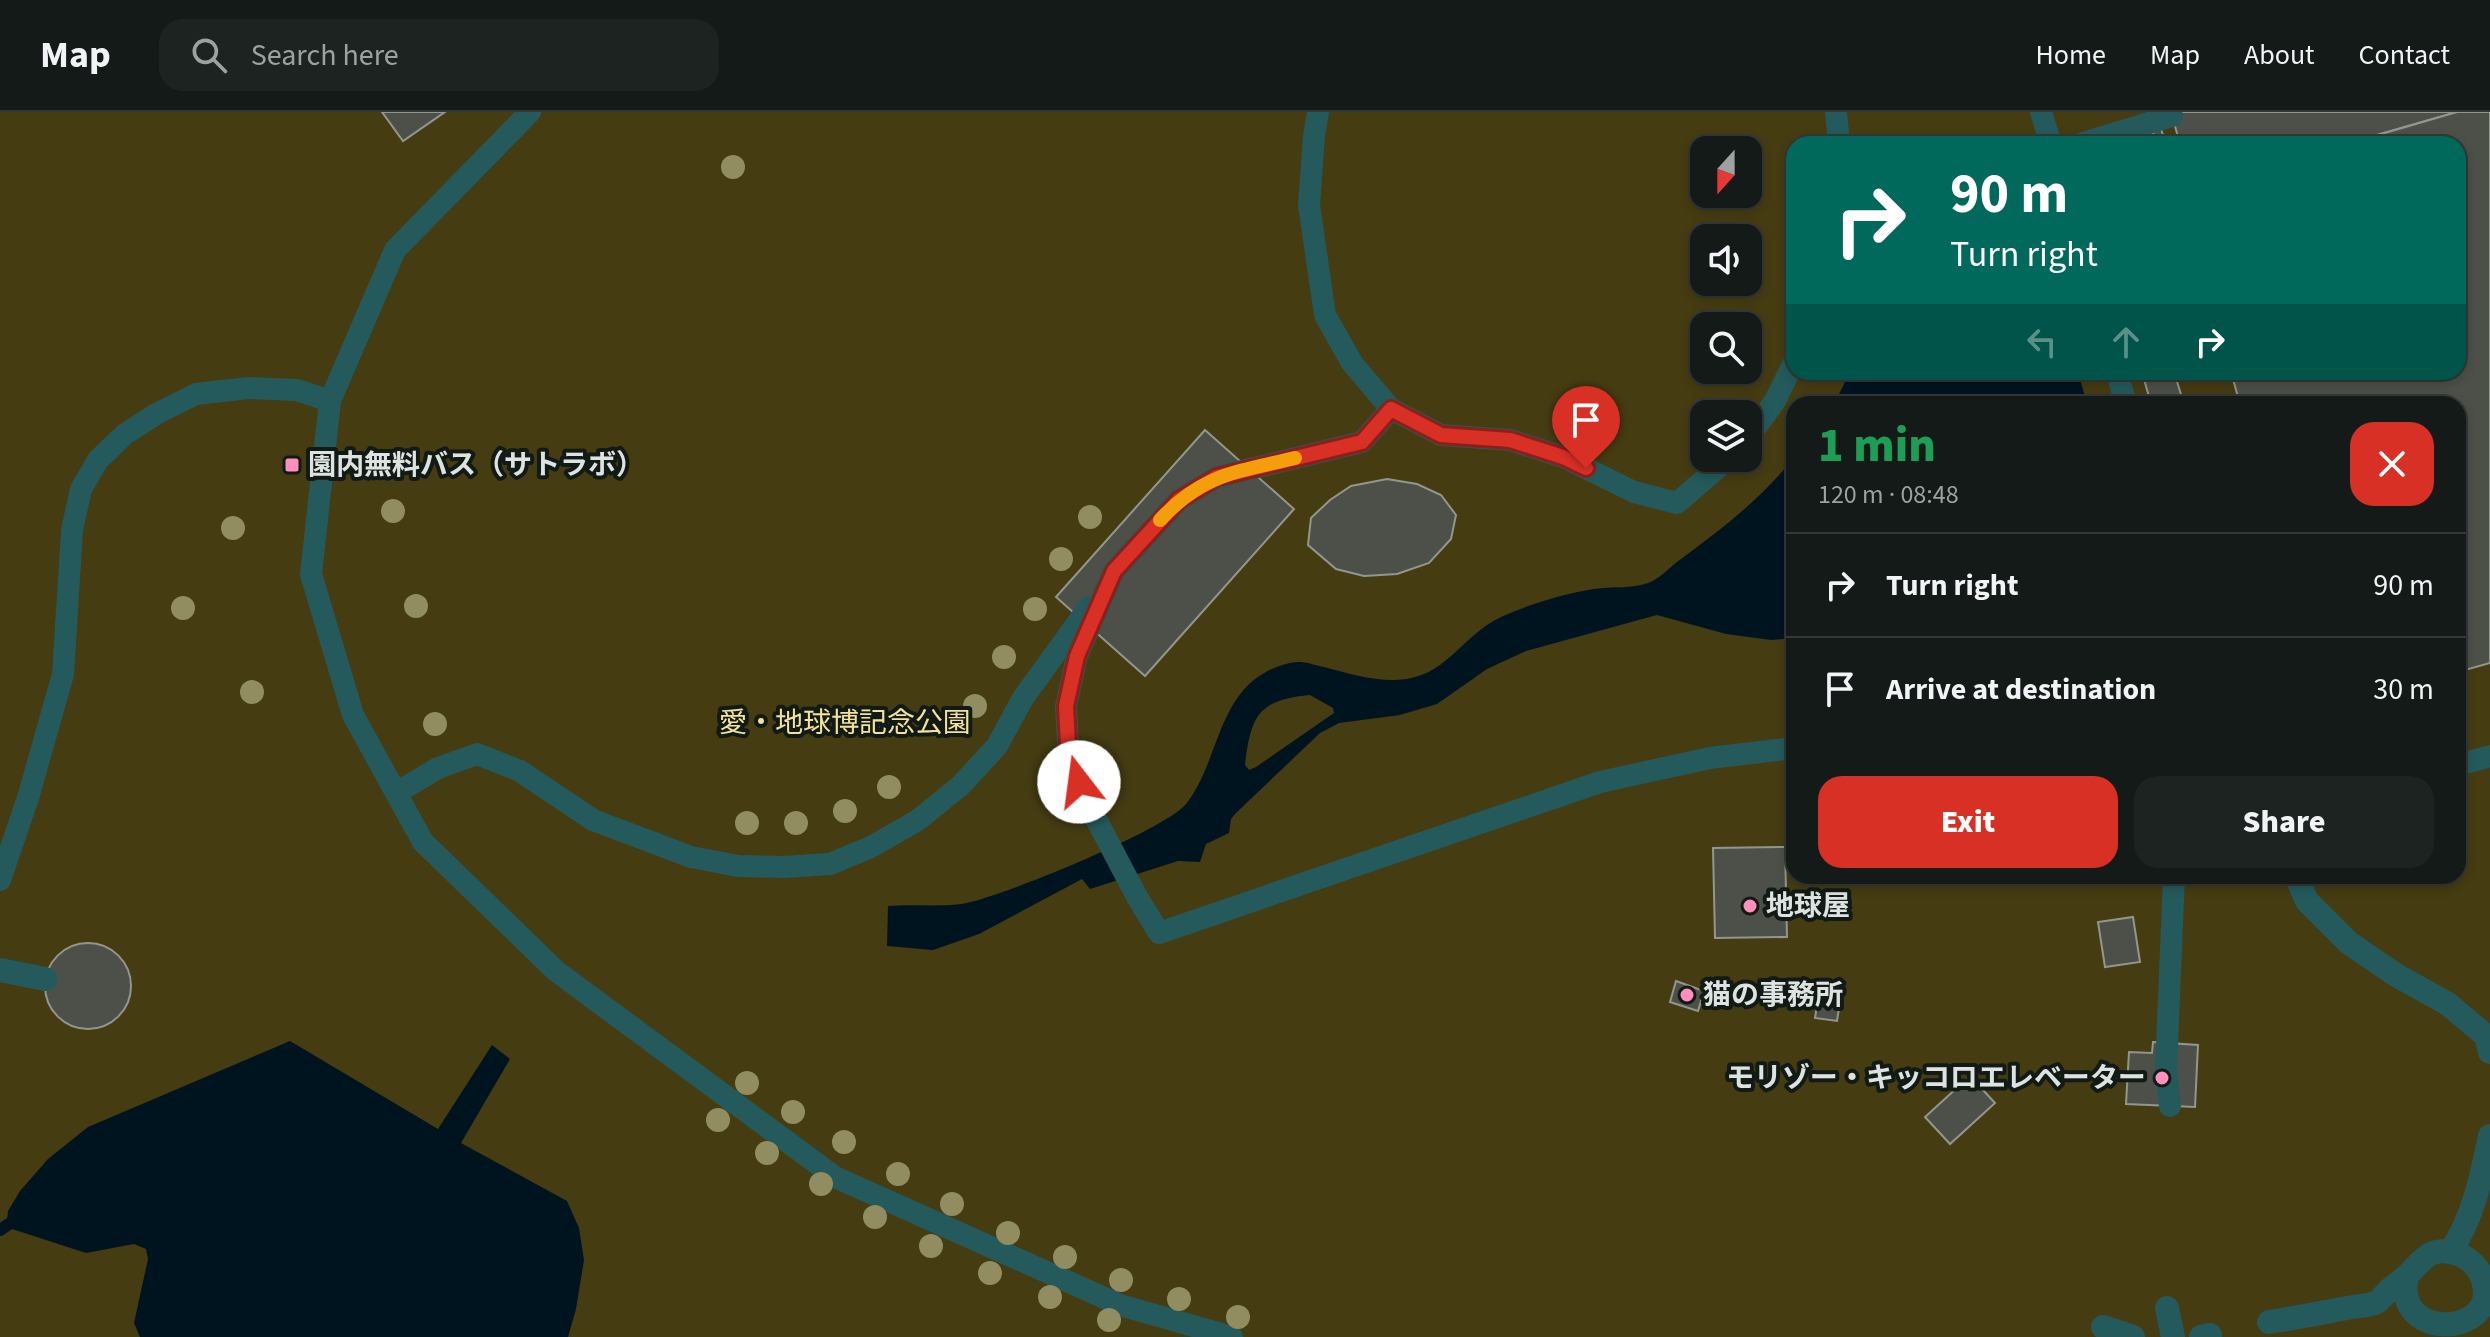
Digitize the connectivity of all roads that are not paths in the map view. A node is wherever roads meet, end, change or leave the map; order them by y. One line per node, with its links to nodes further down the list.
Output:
1 (530, 112): 10 (lane)
2 (1318, 112): 11 (lane)
3 (1836, 112): 6 (lane)
4 (2041, 112): 7 (lane)
5 (2172, 116): 8 (lane)
6 (1838, 136)
7 (2048, 136)
8 (2106, 136)
9 (1786, 378): 12 (lane)
10 (330, 401): 18 (lane); 19 (lane)
11 (1391, 409): 13 (lane); 14 (lane)
12 (1762, 419)
13 (1713, 472)
14 (1114, 571): 15 (lane); 18 (lane)
15 (1786, 749)
16 (2490, 756): 17 (lane)
17 (2466, 763)
18 (396, 793): 33 (lane)
19 (0, 880)
20 (2174, 884): 25 (lane)
21 (2300, 884): 24 (street)
22 (0, 970): 23 (street)
23 (45, 979)
24 (2490, 1052)
25 (2170, 1106)
26 (2490, 1136): 27 (street)
27 (2450, 1252): 28 (street); 29 (street)
28 (2482, 1260): 29 (street)
29 (2407, 1276): 31 (street)
30 (2167, 1308): 35 (street)
31 (2269, 1322)
32 (2103, 1327): 34 (street)
33 (1232, 1337)
34 (2133, 1337)
35 (2173, 1337)

